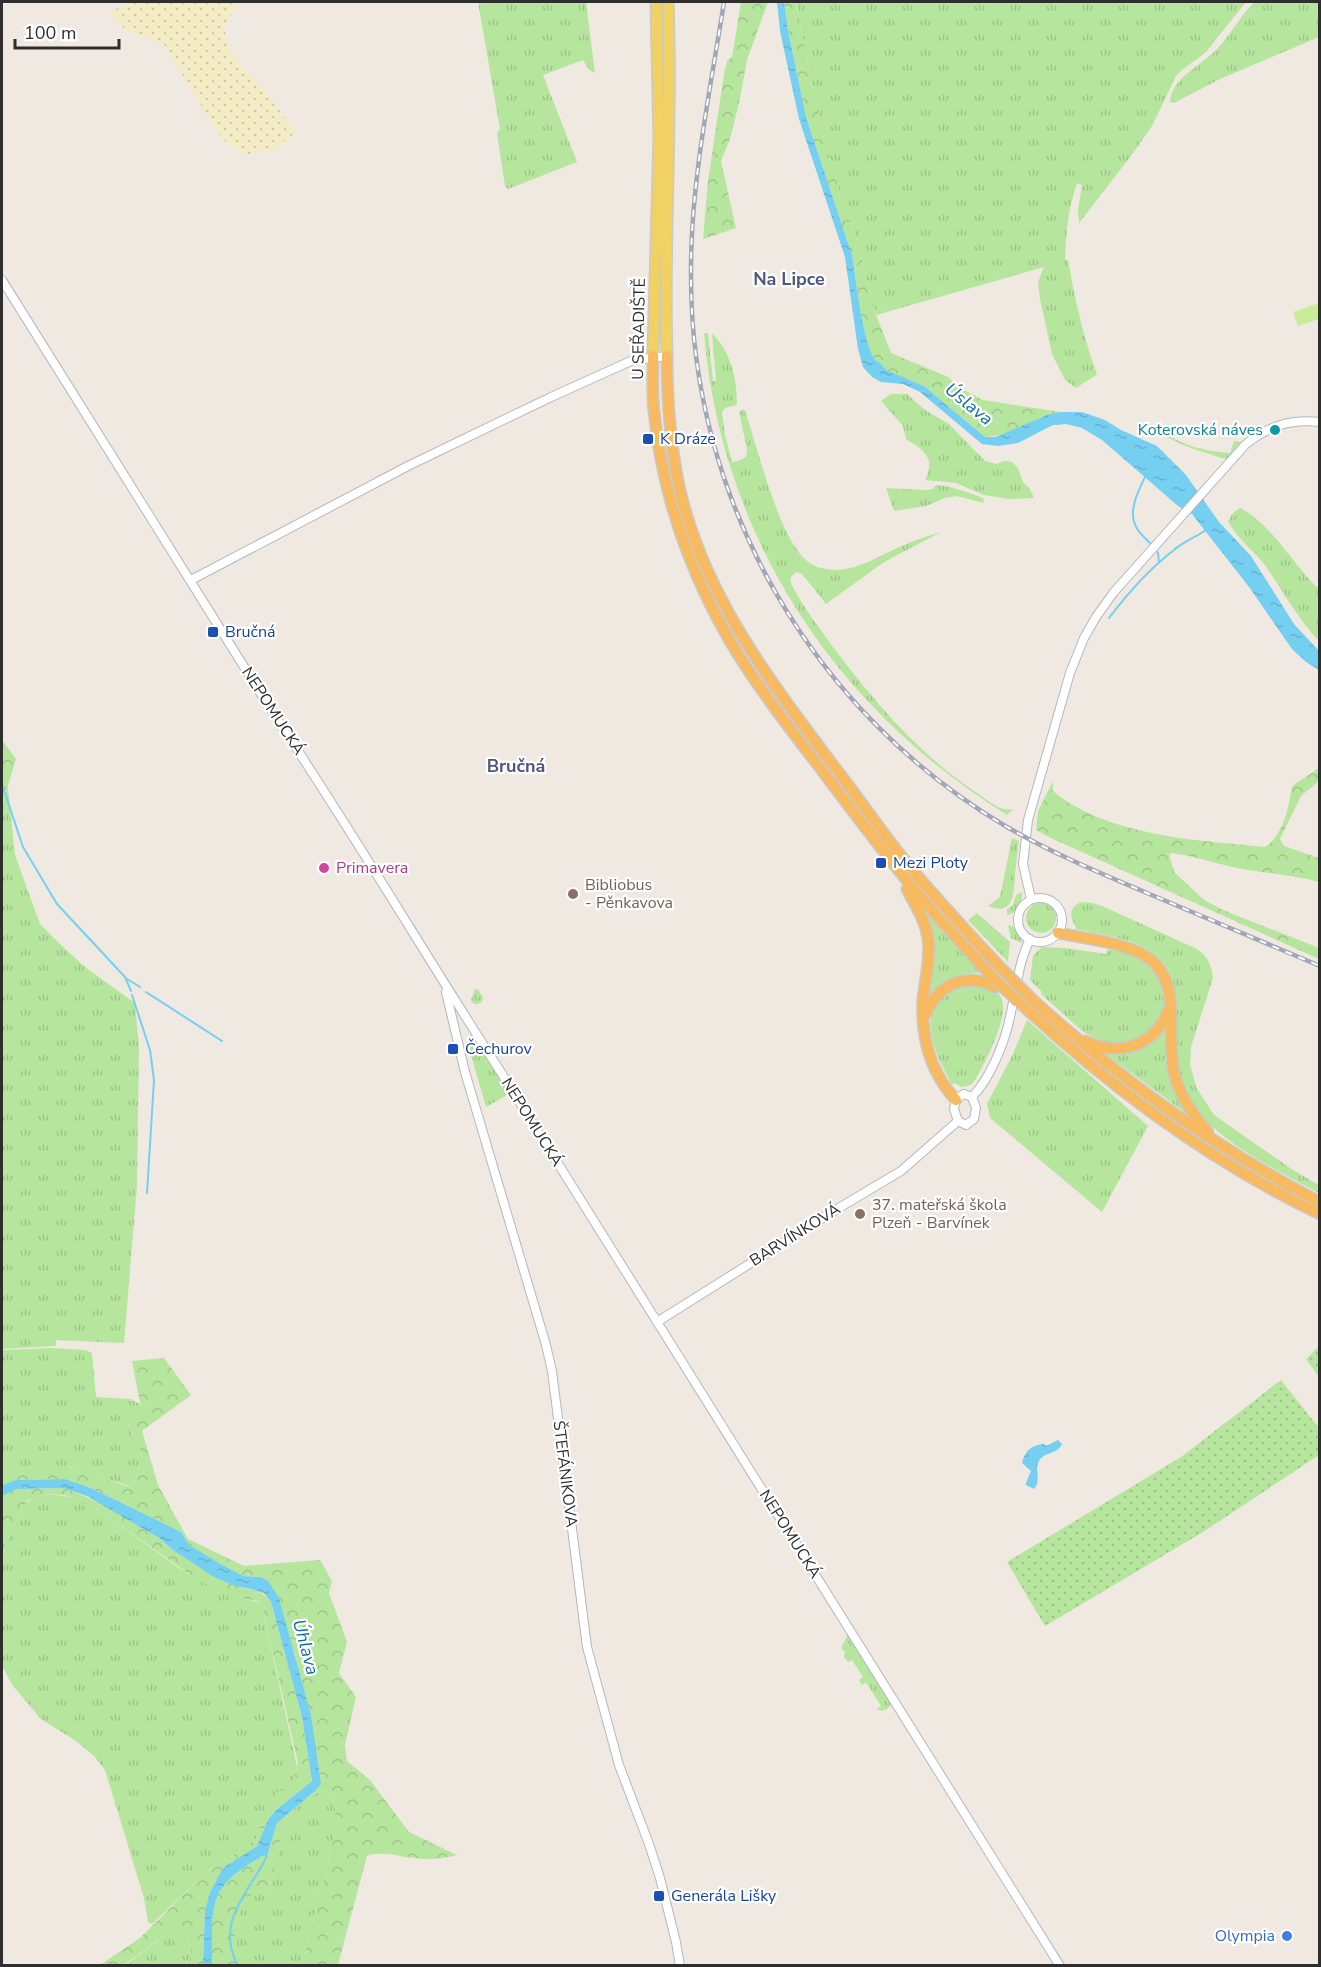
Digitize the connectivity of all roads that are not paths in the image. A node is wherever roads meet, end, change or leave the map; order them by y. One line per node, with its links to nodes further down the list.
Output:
1 (656, 2): 4 (main road, U SEŘADIŠTĚ)
2 (668, 2): 5 (main road, U SEŘADIŠTĚ)
3 (2, 280): 7 (street, NEPOMUCKÁ)
4 (653, 356): 5 (street); 7 (street); 8 (highway, U SEŘADIŠTĚ)
5 (667, 356): 8 (highway, U SEŘADIŠTĚ)
6 (1320, 422): 10 (street)
7 (191, 580): 14 (street, NEPOMUCKÁ)
8 (736, 640): 9 (highway); 17 (highway, bridge)
9 (900, 872): 13 (highway); 16 (highway)
10 (1032, 899): 11 (street); 12 (street)
11 (1058, 933): 12 (street); 15 (highway)
12 (1030, 939): 18 (street, BARVÍNKOVÁ)
13 (995, 983): 16 (highway); 23 (highway, bridge)
14 (444, 984): 24 (street, NEPOMUCKÁ); 25 (street, ŠTEFÁNIKOVA)
15 (1170, 1005): 17 (highway); 21 (highway)
16 (923, 1023): 19 (highway)
17 (1068, 1032): 21 (highway)
18 (972, 1097): 19 (street); 20 (street, BARVÍNKOVÁ)
19 (956, 1100): 20 (street)
20 (958, 1121): 24 (street, BARVÍNKOVÁ)
21 (1223, 1147): 22 (highway)
22 (1320, 1202)
23 (1320, 1214)
24 (657, 1322): 26 (street, NEPOMUCKÁ)
25 (680, 1965)
26 (1060, 1965)

